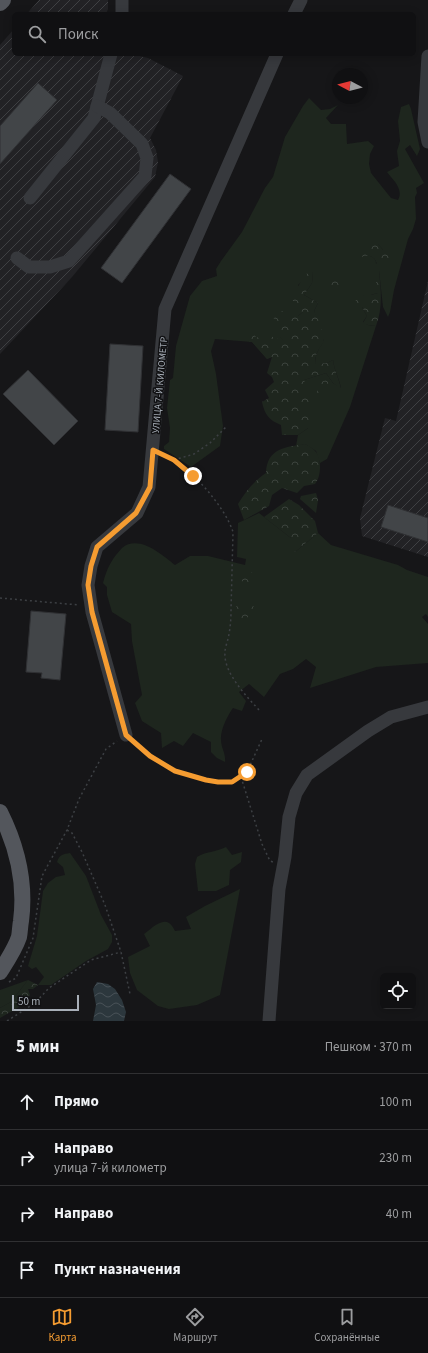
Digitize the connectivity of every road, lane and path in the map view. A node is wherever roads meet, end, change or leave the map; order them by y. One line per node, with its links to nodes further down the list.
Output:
1 (3, 0): 4 (main road)
2 (122, 0): 5 (lane)
3 (301, 0): 6 (lane)
4 (0, 3)
5 (122, 12)
6 (295, 12)
7 (111, 56): 10 (lane)
8 (276, 56): 15 (lane, УЛИЦА 7-Й КИЛОМЕТР)
9 (428, 56): 11 (lane)
10 (97, 106): 12 (lane); 13 (lane)
11 (428, 142)
12 (30, 198)
13 (17, 258)
14 (226, 427): 16 (path)
15 (153, 450): 16 (path); 18 (lane, УЛИЦА 7-Й КИЛОМЕТР)
16 (174, 460): 20 (path)
17 (0, 598): 18 (path)
18 (91, 606): 21 (lane, УЛИЦА 7-Й КИЛОМЕТР)
19 (428, 707): 26 (lane)
20 (261, 712)
21 (126, 735): 23 (path); 25 (path)
22 (262, 739): 23 (path)
23 (241, 776): 26 (path)
24 (0, 812): 28 (main road)
25 (67, 830): 27 (path); 28 (path)
26 (283, 869): 31 (lane)
27 (121, 952): 29 (path); 30 (path)
28 (3, 978)
29 (130, 994)
30 (7, 1021)
31 (269, 1021)

